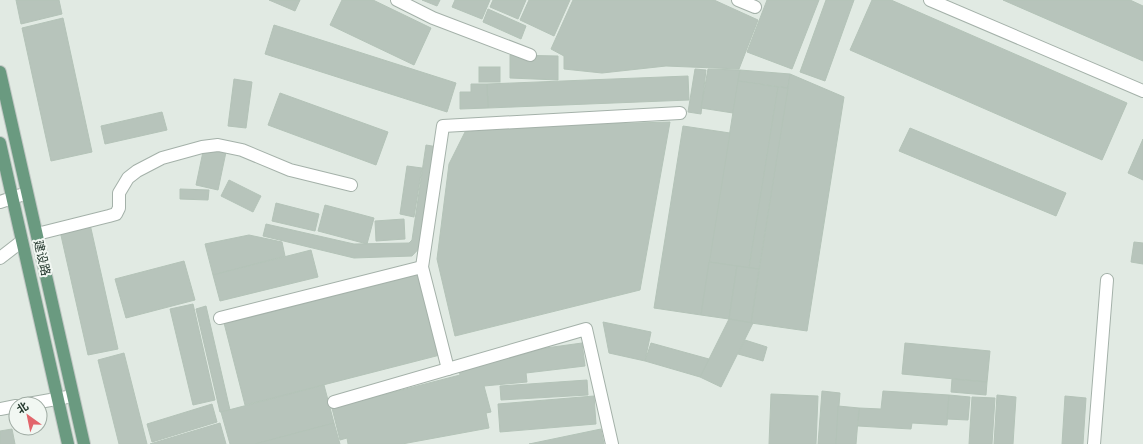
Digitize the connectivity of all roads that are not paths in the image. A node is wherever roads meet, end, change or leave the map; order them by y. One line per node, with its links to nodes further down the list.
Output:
1 (397, 0): 5 (street)
2 (738, 0): 4 (street)
3 (930, 0): 7 (street)
4 (755, 7)
5 (530, 54)
6 (0, 72): 11 (main road, 建设路)
7 (1143, 91)
8 (680, 113): 17 (street)
9 (0, 144): 12 (main road, 建设路)
10 (351, 185): 14 (street)
11 (27, 193): 12 (street); 14 (main road, 建设路)
12 (12, 198): 13 (street); 15 (main road, 建设路)
13 (0, 202)
14 (37, 234): 21 (main road, 建设路)
15 (22, 241): 16 (street); 22 (main road, 建设路)
16 (0, 258)
17 (422, 267): 19 (street); 20 (street)
18 (1107, 280): 28 (street)
19 (220, 318)
20 (448, 369): 24 (street); 27 (street)
21 (73, 396): 22 (street); 26 (main road, 建设路)
22 (58, 399): 23 (street); 25 (main road, 建设路)
23 (48, 401)
24 (334, 402)
25 (68, 444)
26 (84, 444)
27 (612, 444)
28 (1094, 444)

